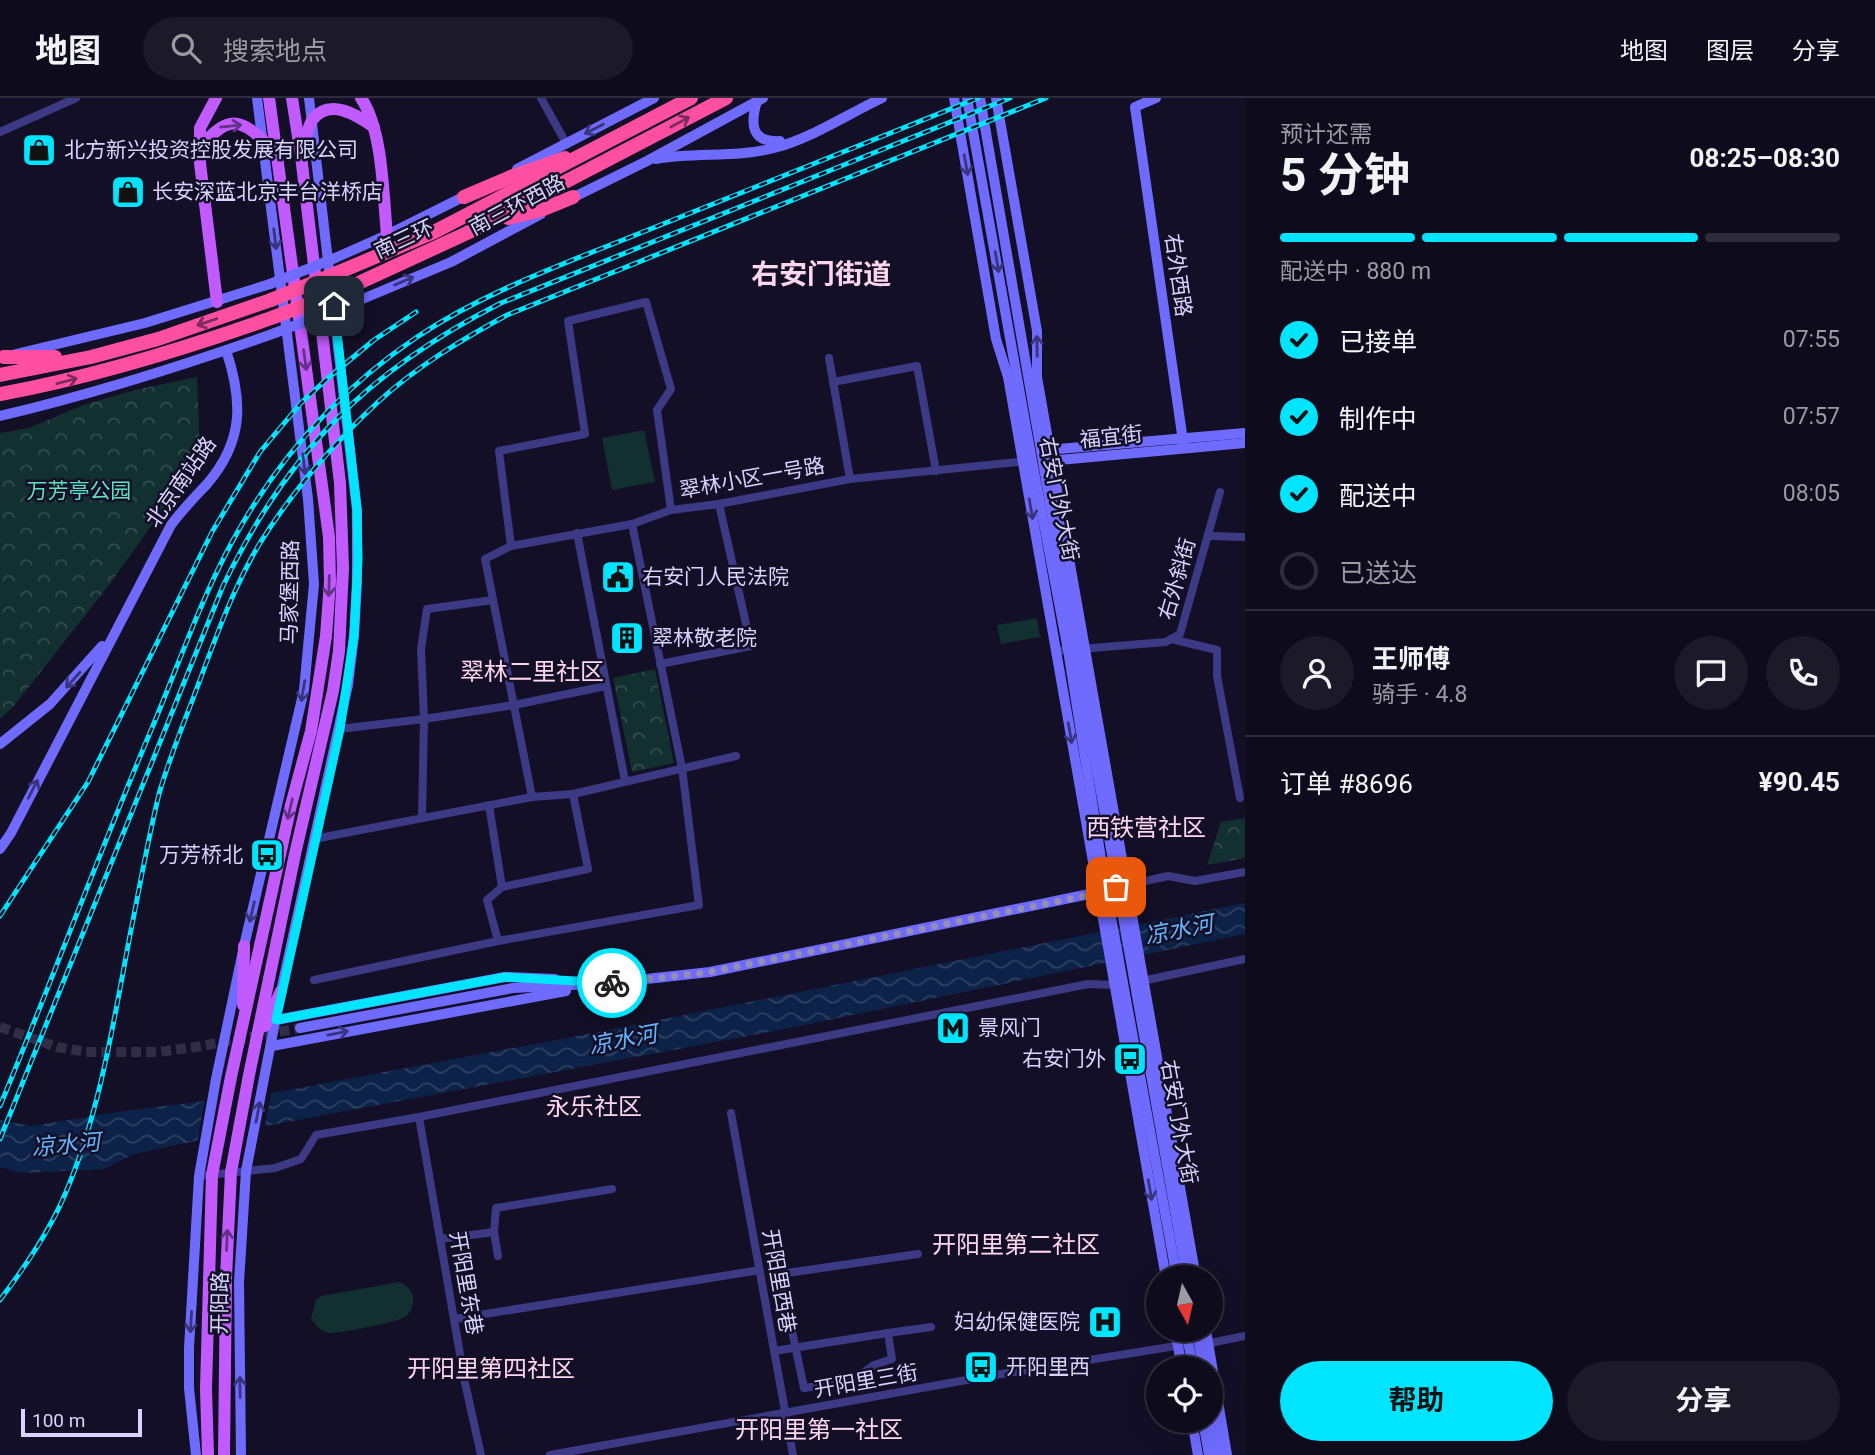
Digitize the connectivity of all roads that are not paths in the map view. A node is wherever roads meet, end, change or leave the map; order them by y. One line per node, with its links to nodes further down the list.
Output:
1 (76, 98): 22 (street)
2 (216, 98): 26 (main road)
3 (257, 98): 24 (street, 马家堡西路)
4 (270, 98): 93 (main road, 马家堡西路, one-way to 93)
5 (292, 98): 27 (main road)
6 (309, 98): 20 (street)
7 (360, 98): 21 (main road)
8 (541, 98): 25 (street)
9 (654, 98): 25 (street, 南三环西路, one-way to 25)
10 (691, 98): 23 (highway, 南三环)
11 (726, 98): 31 (highway, 南三环, one-way to 11)
12 (871, 98): 19 (street)
13 (882, 98): 28 (street)
14 (954, 98): 45 (street, one-way to 45)
15 (967, 98): 45 (street, 右安门外大街, one-way to 45)
16 (980, 98): 45 (street, 右安门外大街)
17 (996, 98): 45 (street, one-way to 17)
18 (1156, 98): 43 (street, 右外西路)
19 (760, 99): 28 (street, 南三环西路)
20 (313, 119): 21 (main road); 27 (main road); 68 (street)
21 (375, 127): 32 (main road)
22 (0, 132)
23 (622, 135): 29 (highway); 35 (highway, 南三环, one-way to 35, bridge)
24 (263, 140): 26 (main road, one-way to 24); 85 (street, 马家堡西路, one-way to 85)
25 (566, 144): 29 (street, 南三环西路)
26 (201, 146): 33 (main road)
27 (301, 156): 95 (main road)
28 (647, 161): 30 (street, 南三环西路)
29 (464, 197): 32 (street, 南三环西路)
30 (573, 197): 31 (highway); 34 (street, 南三环西路, one-way to 30, bridge)
31 (467, 233): 40 (highway, 南三环, one-way to 31, bridge)
32 (387, 235): 33 (street, 南三环西路, bridge)
33 (217, 302): 36 (street, 南三环西路)
34 (226, 350): 41 (street, 南三环西路); 60 (street, 北京南站路)
35 (91, 357): 36 (highway); 38 (highway, 南三环)
36 (2, 358)
37 (828, 358): 39 (street)
38 (0, 375)
39 (833, 382): 47 (street); 48 (street)
40 (0, 394)
41 (0, 415)
42 (1245, 433): 43 (street, 福宜街)
43 (1183, 443): 44 (street, 福宜街); 45 (street, 福宜街); 46 (street, 福宜街)
44 (1245, 443)
45 (1037, 456): 46 (street); 47 (street, 翠林小区一号路); 59 (street, 右安门外大街); 62 (street, 右安门外大街); 63 (street, one-way to 63)
46 (1054, 462): 57 (street)
47 (936, 471): 48 (street, 翠林小区一号路)
48 (850, 479): 50 (street, 翠林小区一号路)
49 (1220, 492): 54 (street, 右外斜街)
50 (719, 504): 51 (street, 翠林小区一号路); 64 (street)
51 (671, 510): 52 (street, 翠林小区一号路); 56 (street)
52 (632, 524): 53 (street, 翠林小区一号路); 64 (street)
53 (577, 533): 56 (street, 翠林小区一号路); 65 (street)
54 (1208, 536): 55 (street); 61 (street, 右外斜街)
55 (1245, 537)
56 (511, 547): 58 (street, 翠林小区一号路)
57 (1072, 572): 59 (street); 62 (street)
58 (493, 600): 66 (street); 67 (street)
59 (1068, 604): 62 (street, 右安门外大街)
60 (117, 628): 69 (street, 北京南站路, one-way to 69); 79 (street, 北京南站路, one-way to 60)
61 (1171, 639): 62 (street, 右外斜街); 75 (street)
62 (1077, 649): 63 (street, 右外斜街); 82 (street, 右安门外大街); 82 (street)
63 (1055, 651): 82 (street, one-way to 82)
64 (660, 664): 71 (street)
65 (606, 685): 66 (street); 72 (street)
66 (514, 705): 67 (street); 74 (street)
67 (424, 719): 68 (street); 77 (street)
68 (340, 729): 78 (street)
69 (0, 744)
70 (736, 756): 71 (street)
71 (682, 768): 72 (street); 84 (street)
72 (625, 781): 73 (street)
73 (573, 794): 74 (street); 81 (street)
74 (532, 797): 76 (street)
75 (1240, 799)
76 (489, 805): 77 (street); 81 (street)
77 (422, 817): 78 (street)
78 (314, 839): 90 (street)
79 (0, 849)
80 (1245, 872): 82 (street)
81 (502, 887): 84 (street)
82 (1111, 889): 83 (street, 右安门外大街); 83 (street); 89 (street)
83 (1116, 907): 87 (street); 87 (street)
84 (498, 941): 88 (street)
85 (244, 946): 93 (main road); 99 (street, 马家堡西路)
86 (1245, 959): 87 (street)
87 (1128, 978): 97 (street); 109 (street, one-way to 109); 110 (street, 右安门外大街); 111 (street, 右安门外大街); 112 (street)
88 (314, 980)
89 (610, 983): 91 (street); 92 (street); 94 (street, one-way to 89)
90 (281, 991): 91 (street); 95 (main road)
91 (276, 1020): 94 (street)
92 (300, 1028)
93 (242, 1034): 98 (main road, 马家堡西路)
94 (272, 1046): 100 (street, 开阳路, one-way to 94)
95 (255, 1049): 101 (main road, 开阳路)
96 (731, 1113): 113 (street, 开阳里西巷)
97 (419, 1118): 100 (street); 106 (street, 开阳里东巷)
98 (218, 1155): 102 (main road, 开阳路)
99 (203, 1157): 103 (street, 开阳路)
100 (246, 1171): 101 (street); 132 (street, 开阳路, one-way to 100)
101 (231, 1172): 102 (street); 131 (main road, 开阳路, one-way to 101)
102 (212, 1175): 103 (street); 130 (main road, 开阳路)
103 (199, 1176): 129 (street, 开阳路, one-way to 129)
104 (612, 1189): 105 (street)
105 (494, 1232): 106 (street); 108 (street)
106 (440, 1239): 114 (street, 开阳里东巷)
107 (918, 1254): 120 (street)
108 (498, 1256)
109 (1164, 1265)
110 (1175, 1265)
111 (1184, 1265)
112 (1193, 1265)
113 (760, 1270): 114 (street); 121 (street, 开阳里西巷)
114 (454, 1319): 133 (street, 开阳里东巷)
115 (931, 1327): 116 (street)
116 (888, 1333): 120 (street); 120 (street)
117 (1245, 1336): 119 (street, 开阳里三街)
118 (1191, 1342): 119 (street)
119 (1194, 1344): 122 (street); 123 (street); 124 (street); 125 (street, 开阳里三街); 139 (street)
120 (794, 1348): 121 (street)
121 (774, 1351): 125 (street, 开阳里西巷)
122 (1188, 1356)
123 (1194, 1356)
124 (1198, 1356)
125 (785, 1412): 134 (street, 开阳里三街); 135 (street, 开阳里西巷)
126 (1194, 1433): 136 (street)
127 (1205, 1433): 137 (street)
128 (1214, 1433): 138 (street)
129 (196, 1455)
130 (208, 1455)
131 (224, 1455)
132 (240, 1455)
133 (481, 1455)
134 (550, 1455)
135 (793, 1455)
136 (1199, 1455)
137 (1209, 1455)
138 (1218, 1455)
139 (1227, 1455)

